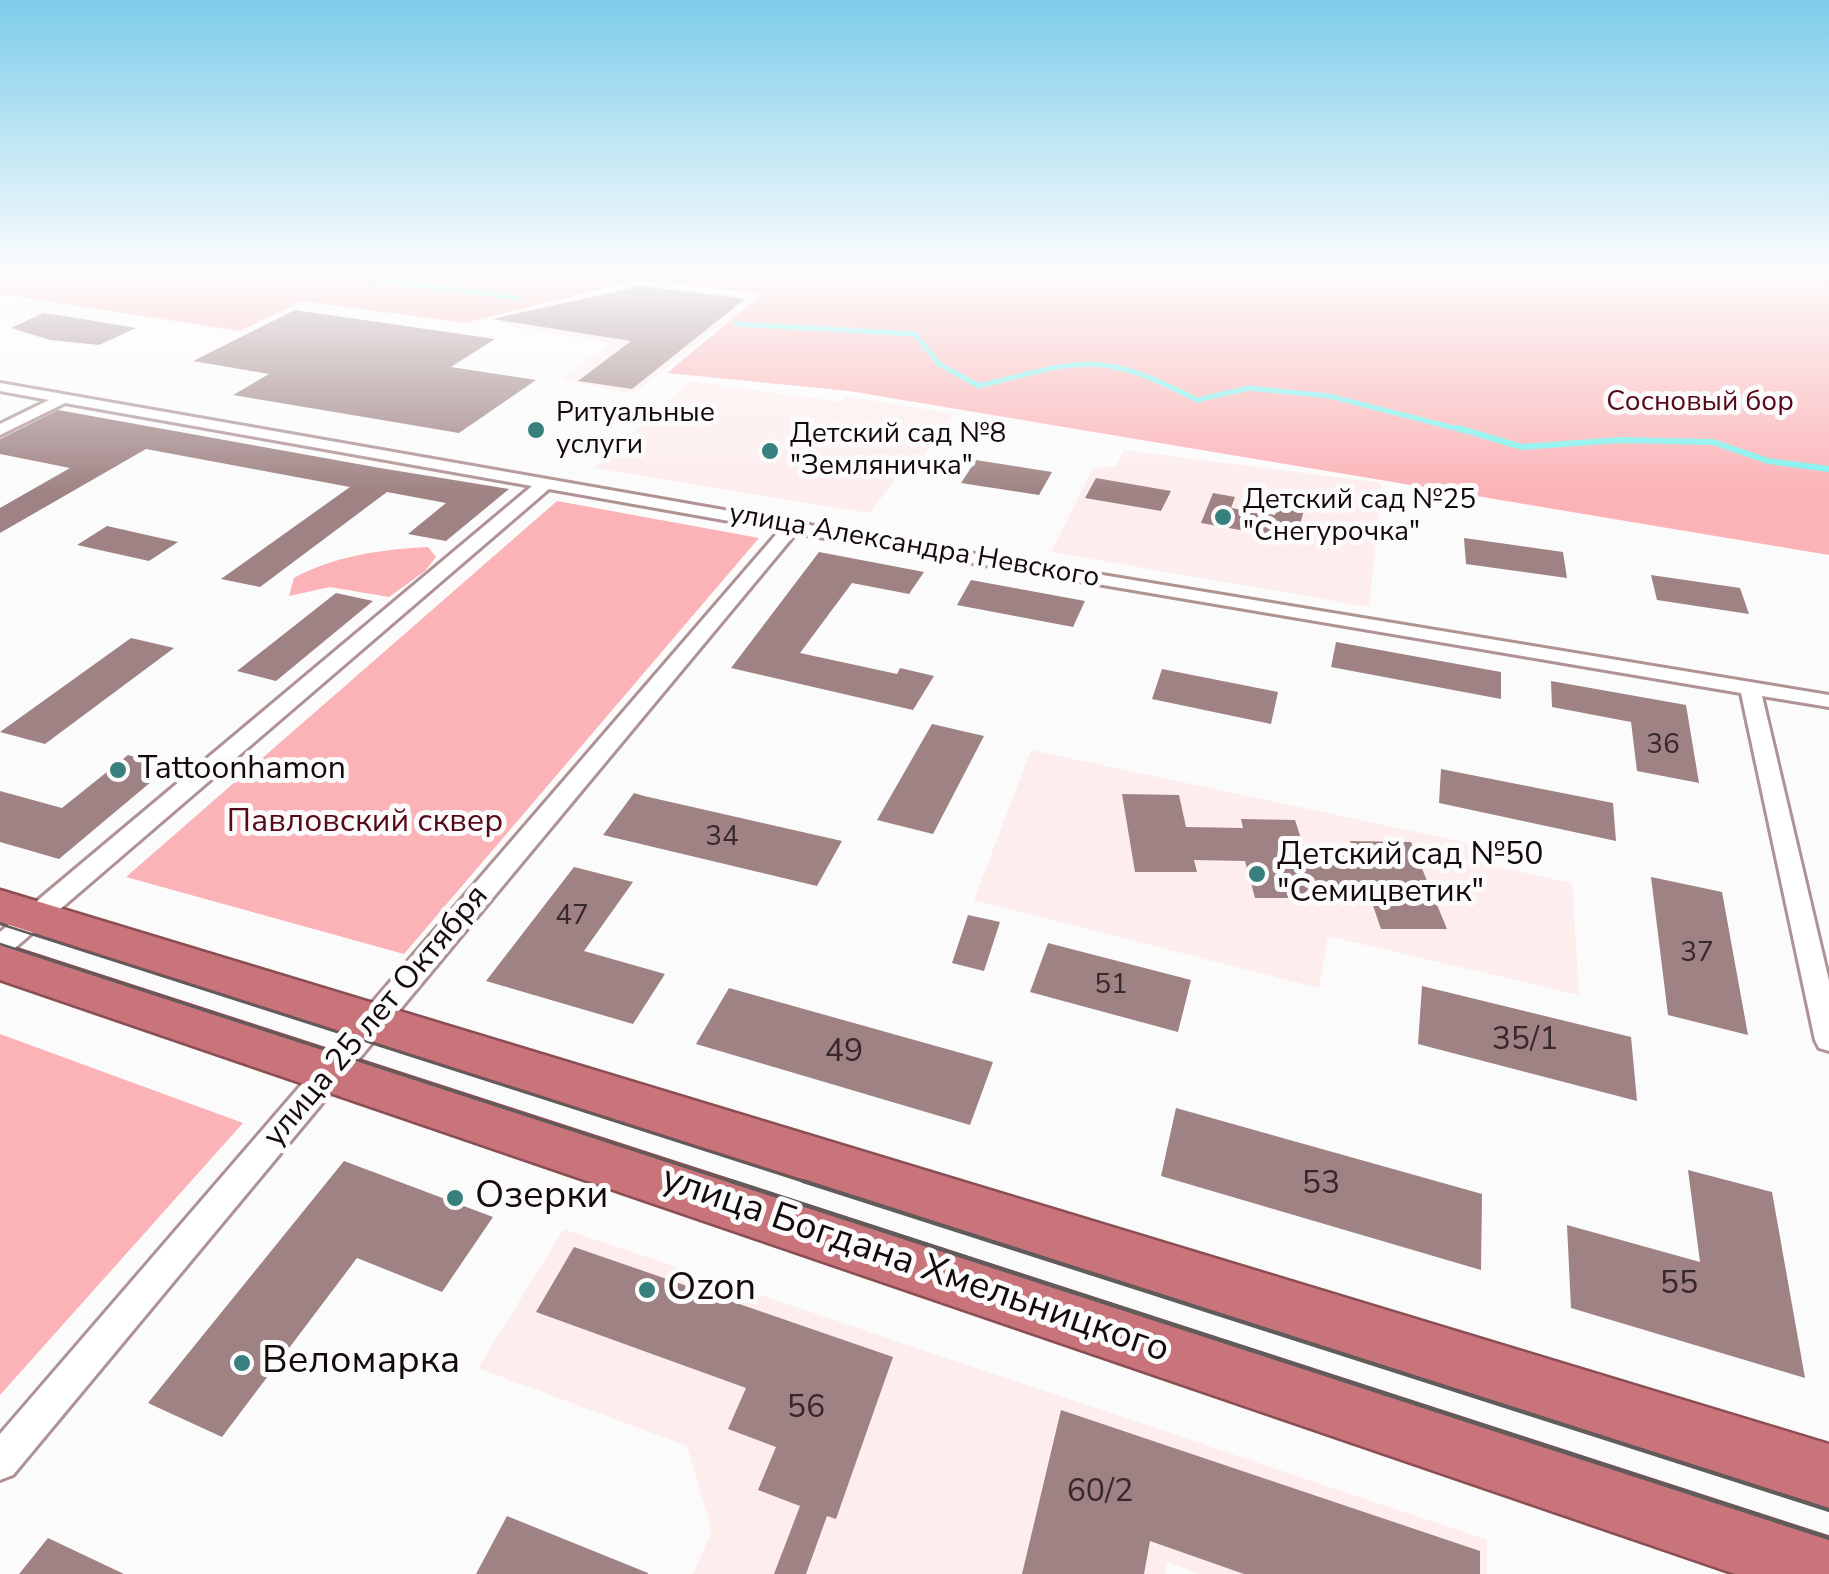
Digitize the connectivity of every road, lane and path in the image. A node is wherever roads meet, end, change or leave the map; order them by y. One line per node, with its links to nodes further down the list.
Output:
1 (0, 388): 2 (street, улица Александра Невского)
2 (62, 399): 3 (street); 4 (street, улица Александра Невского)
3 (0, 430)
4 (546, 482): 5 (street, улица Александра Невского); 8 (street)
5 (792, 526): 6 (street, улица Александра Невского); 10 (street, улица 25 лет Октября)
6 (1750, 687): 7 (street, улица Александра Невского); 11 (street)
7 (1829, 702)
8 (11, 923): 10 (highway, улица Богдана Хмельницкого)
9 (0, 962): 12 (highway, улица Богдана Хмельницкого)
10 (374, 1021): 12 (street, улица 25 лет Октября); 14 (highway, улица Богдана Хмельницкого)
11 (1829, 1040)
12 (331, 1072): 13 (street, улица 25 лет Октября); 15 (highway, улица Богдана Хмельницкого)
13 (0, 1462)
14 (1829, 1476)
15 (1829, 1572)

